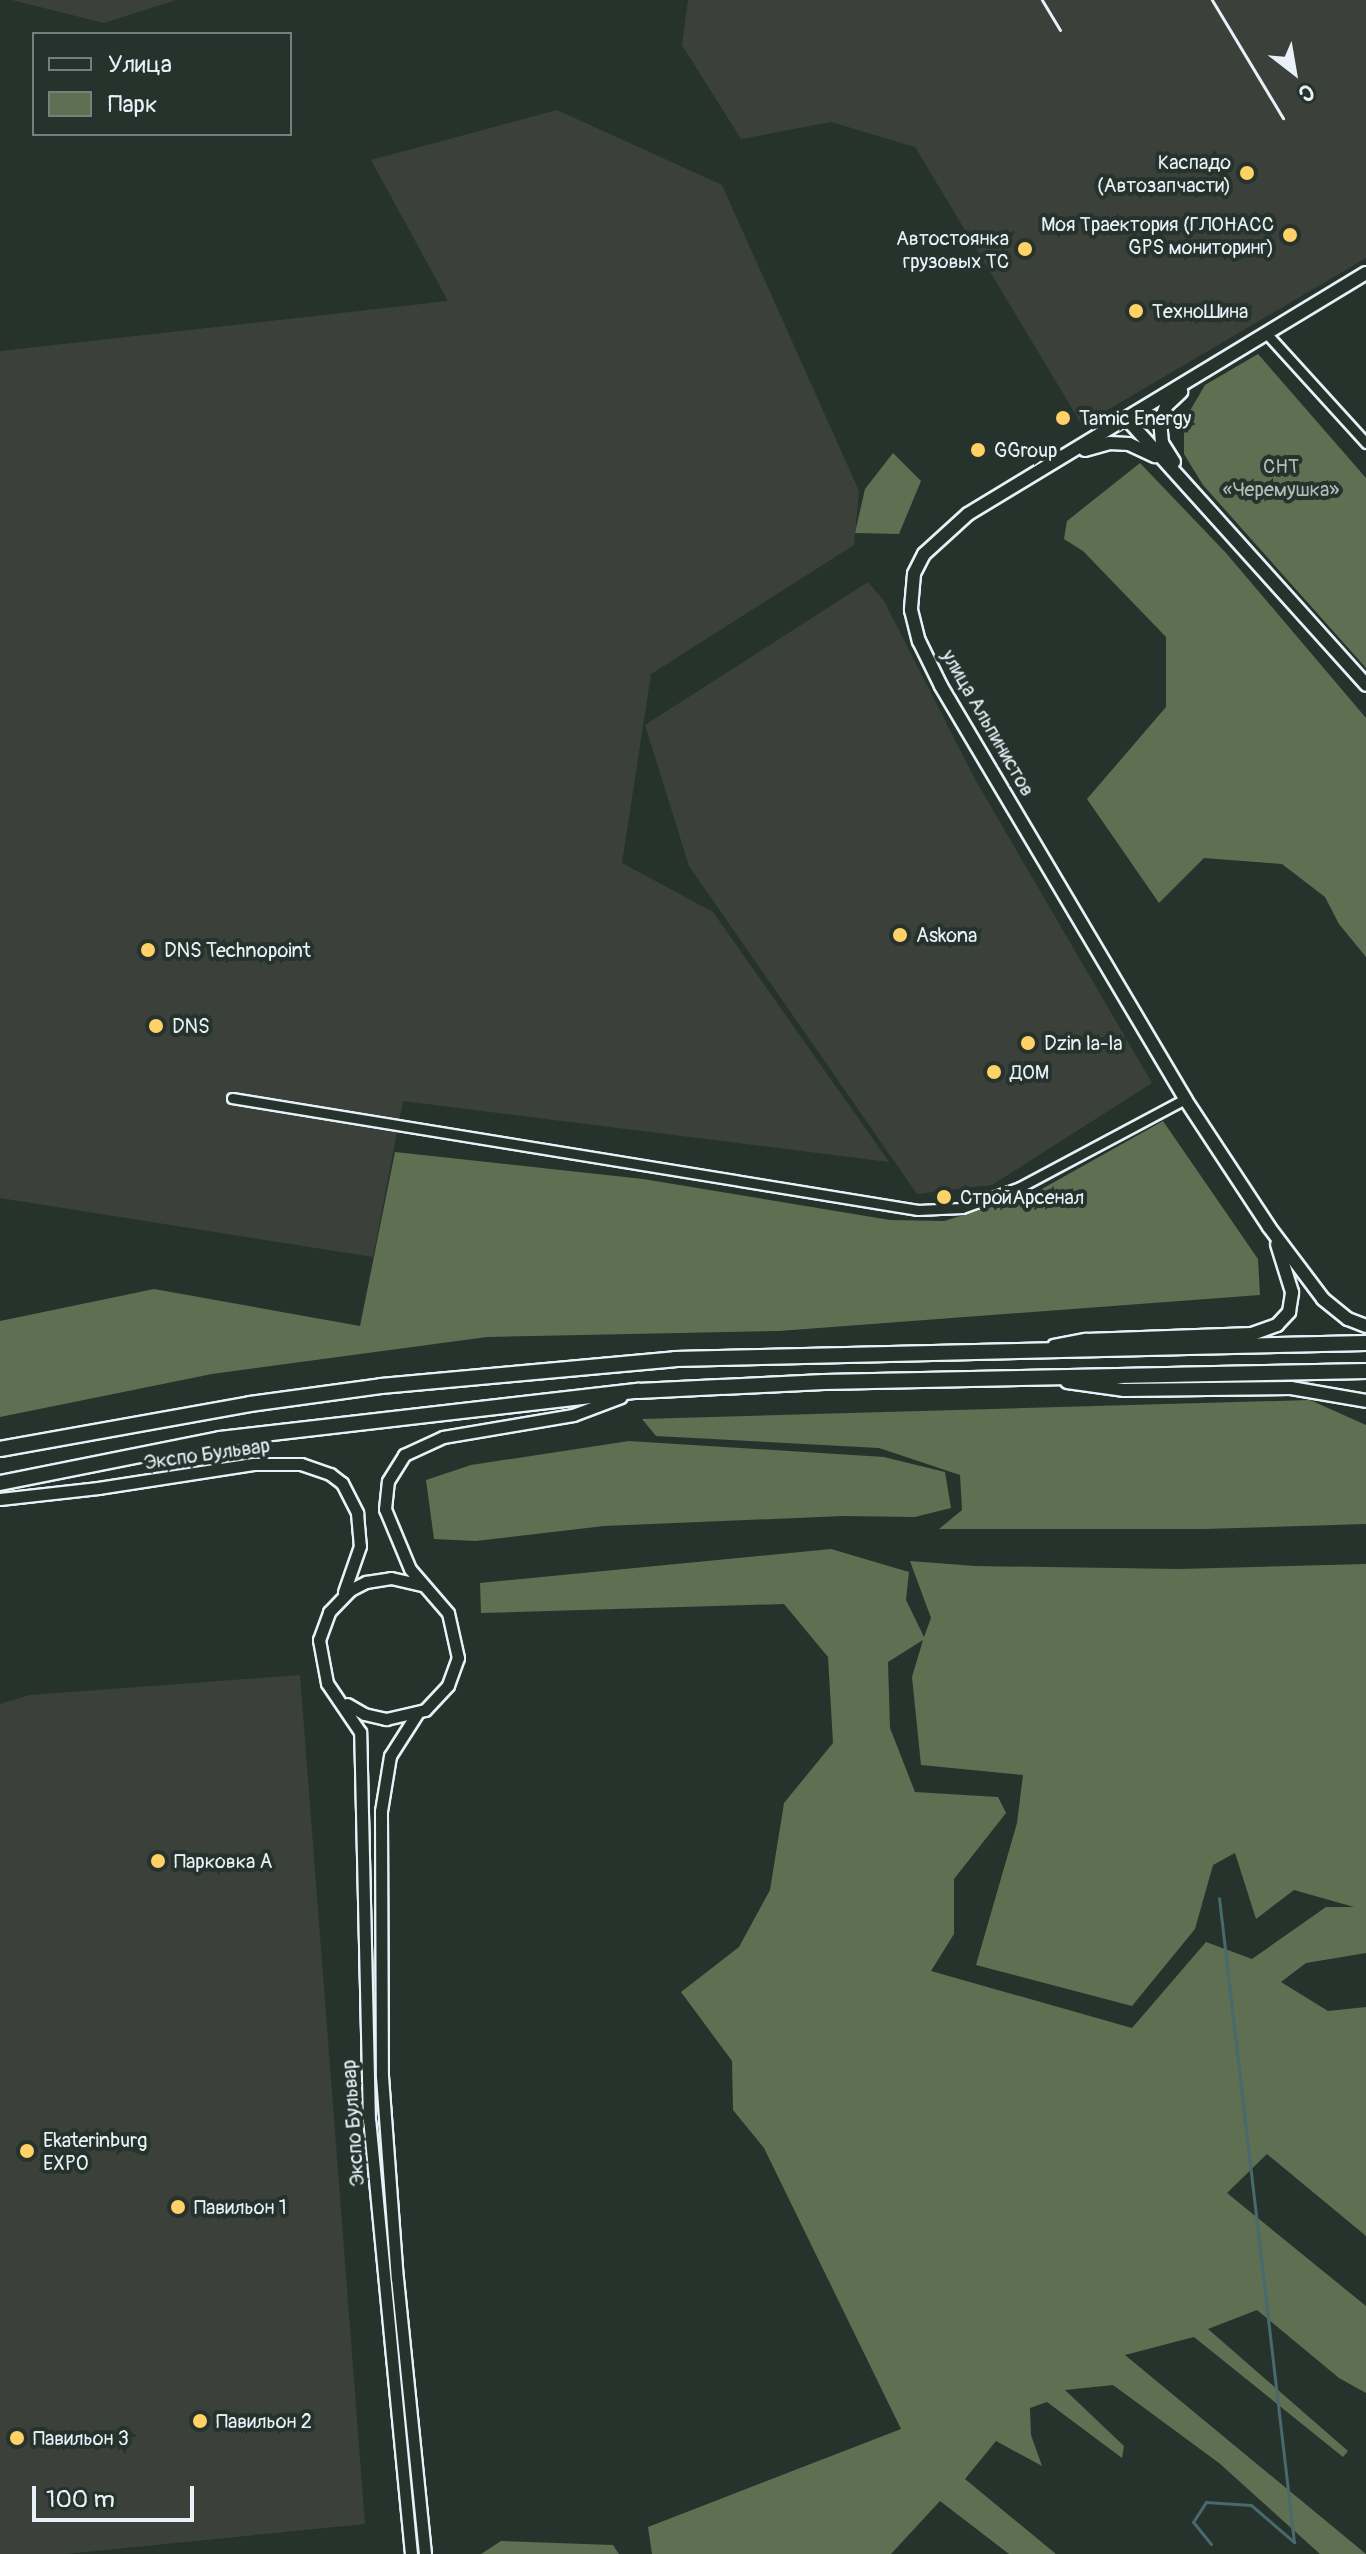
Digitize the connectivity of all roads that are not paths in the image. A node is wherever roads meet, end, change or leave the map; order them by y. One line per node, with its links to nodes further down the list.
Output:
1 (1366, 273): 2 (main road, улица Альпинистов)
2 (1266, 333): 3 (main road, улица Альпинистов); 5 (street)
3 (1216, 363): 4 (main road, улица Альпинистов); 8 (main road)
4 (1126, 418): 6 (main road, улица Альпинистов); 7 (main road)
5 (1366, 443)
6 (1046, 468): 7 (main road); 11 (main road, улица Альпинистов)
7 (1177, 474): 8 (main road)
8 (1204, 504): 9 (main road)
9 (1366, 685)
10 (232, 1098): 11 (street)
11 (1185, 1099): 12 (main road, улица Альпинистов)
12 (1269, 1227): 13 (main road); 15 (main road)
13 (1366, 1326)
14 (1366, 1343): 15 (main road)
15 (1033, 1350): 20 (main road)
16 (1366, 1371): 17 (main road)
17 (1048, 1379): 18 (main road); 19 (main road)
18 (638, 1391): 21 (main road); 23 (street, Экспо Бульвар)
19 (1366, 1401)
20 (0, 1449)
21 (0, 1483)
22 (0, 1499): 24 (street, Экспо Бульвар)
23 (422, 1585): 24 (street); 26 (street, Экспо Бульвар)
24 (342, 1596): 25 (street, Экспо Бульвар)
25 (337, 1696): 26 (street); 27 (street, Экспо Бульвар)
26 (418, 1712): 28 (street, Экспо Бульвар)
27 (411, 2554)
28 (425, 2554)

